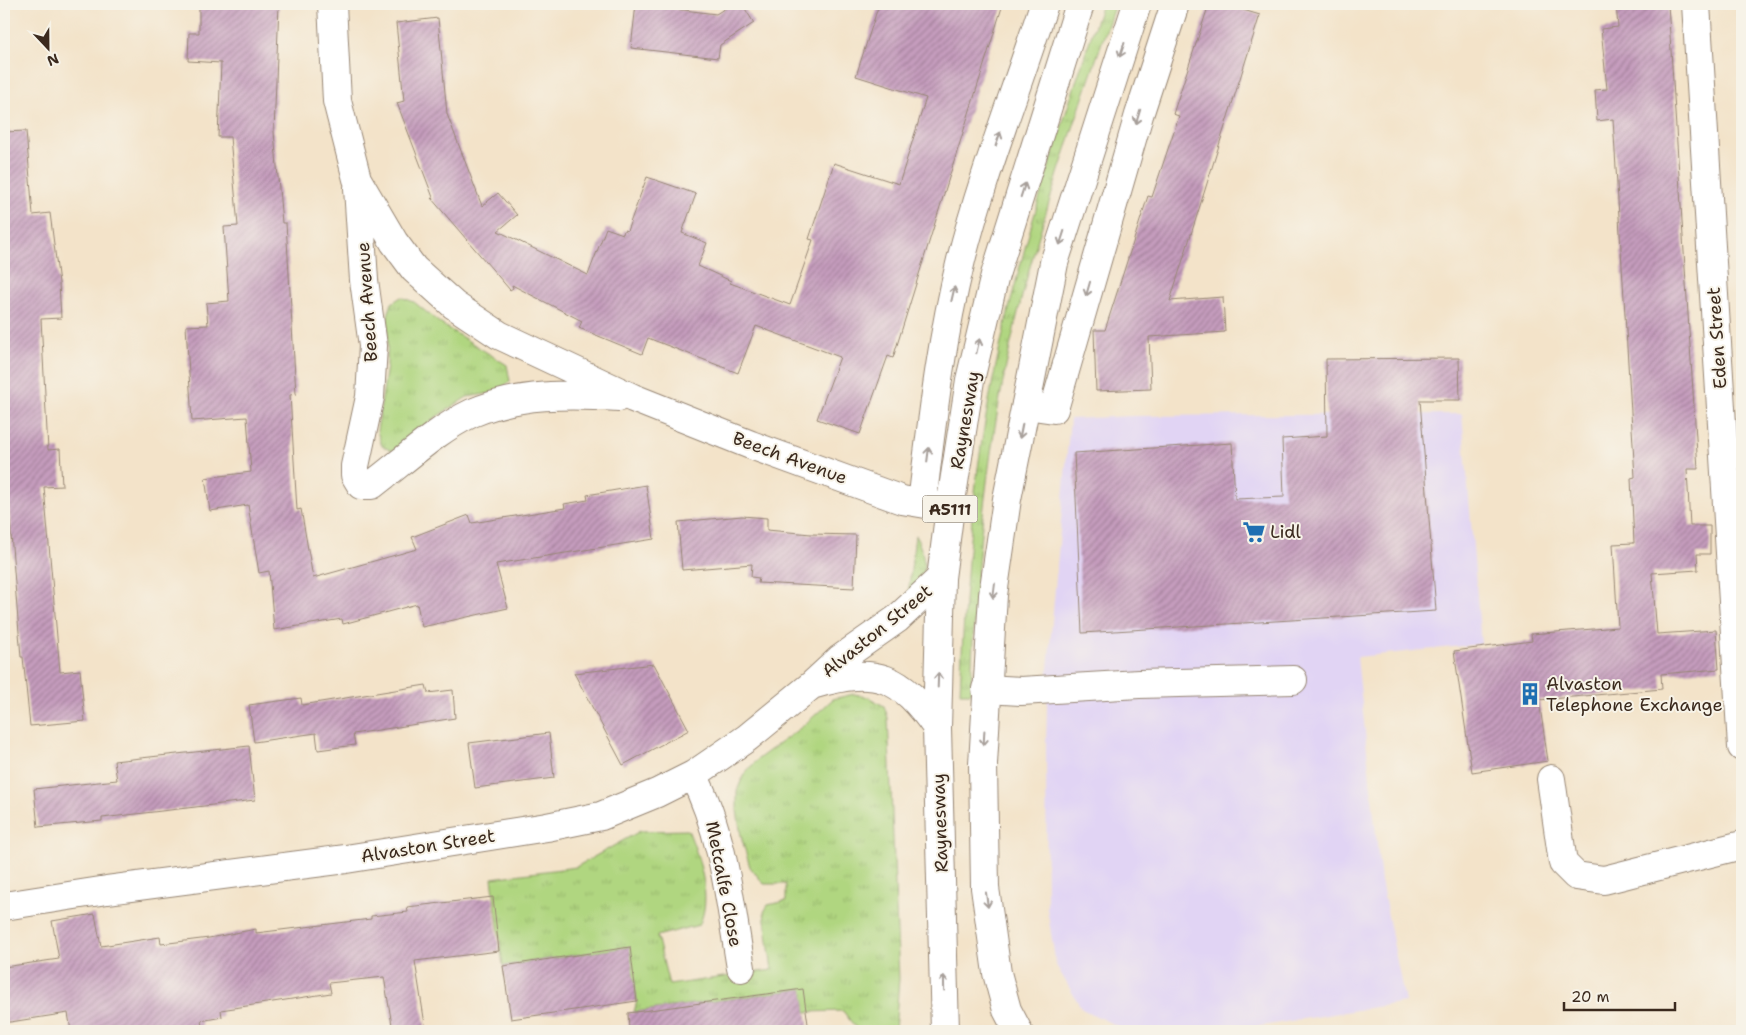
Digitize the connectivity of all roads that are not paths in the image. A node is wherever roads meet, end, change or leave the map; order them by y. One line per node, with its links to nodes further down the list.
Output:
1 (332, 4): 7 (main road, Beech Avenue)
2 (1044, 4): 10 (main road, Raynesway, one-way to 2)
3 (1080, 4): 11 (main road, Raynesway / A5111, one-way to 3)
4 (1137, 4): 9 (main road, A5111, one-way to 9)
5 (1175, 4): 9 (main road, one-way to 9)
6 (1696, 4): 17 (main road, Eden Street)
7 (357, 180): 8 (main road, Beech Avenue); 8 (main road, Beech Avenue)
8 (633, 398): 10 (main road, Beech Avenue)
9 (1026, 405): 15 (main road, A5111, one-way to 15)
10 (922, 503): 11 (main road, Beech Avenue)
11 (950, 508): 12 (main road, Raynesway / A5111)
12 (942, 578): 14 (main road, Alvaston Street); 16 (main road, Raynesway / A5111, one-way to 12)
13 (1293, 680): 15 (main road)
14 (814, 684): 16 (main road, Alvaston Street); 18 (main road, Alvaston Street)
15 (986, 689): 24 (main road, A5111, one-way to 24)
16 (937, 728): 23 (main road, Raynesway / A5111, one-way to 16)
17 (1742, 737)
18 (693, 775): 21 (main road, Alvaston Street); 22 (main road, Metcalfe Close)
19 (1551, 779): 20 (main road)
20 (1742, 845)
21 (4, 906)
22 (741, 968)
23 (945, 1031)
24 (1018, 1031)

